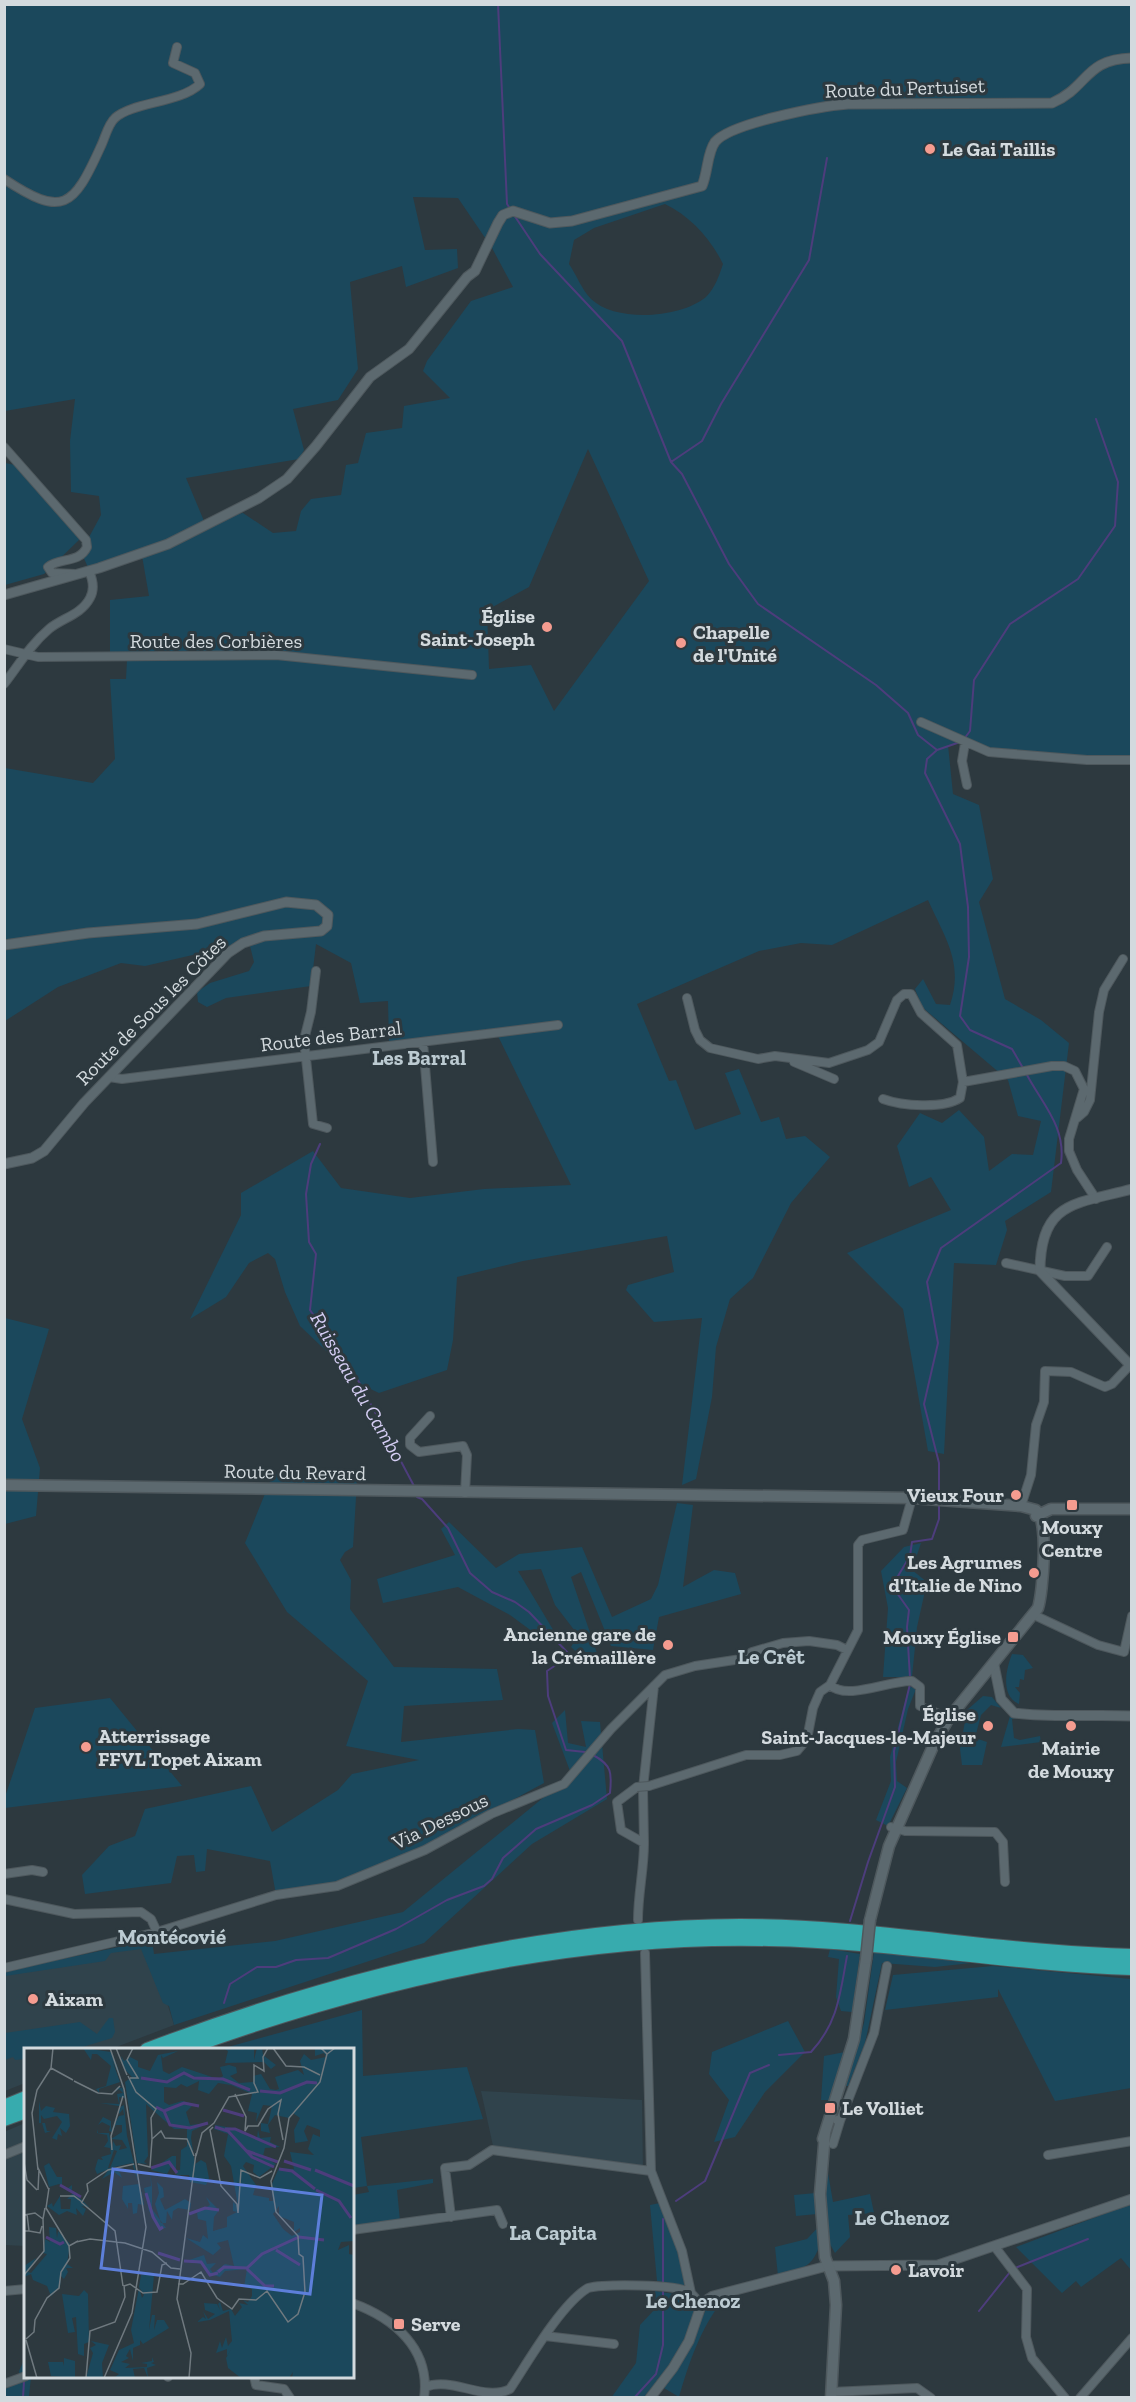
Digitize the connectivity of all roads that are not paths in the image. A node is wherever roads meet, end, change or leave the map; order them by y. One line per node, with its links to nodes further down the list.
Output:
1 (177, 47): 3 (street)
2 (1131, 58): 5 (street, Route du Pertuiset)
3 (4, 179)
4 (4, 447): 6 (street)
5 (89, 571): 6 (street); 9 (street)
6 (77, 575): 7 (street)
7 (4, 595)
8 (4, 649): 9 (street, Route des Corbières)
9 (26, 654): 10 (street, Route des Corbières); 11 (street)
10 (472, 675)
11 (4, 684)
12 (921, 722): 13 (street)
13 (963, 742): 14 (street); 15 (street)
14 (1131, 760)
15 (967, 785)
16 (4, 945): 24 (street, Route de Sous les Côtes)
17 (1123, 959): 28 (street)
18 (316, 971): 22 (street)
19 (687, 998): 23 (street)
20 (558, 1025): 21 (street, Route des Barral)
21 (423, 1041): 22 (street, Route des Barral); 30 (street)
22 (305, 1056): 24 (street, Route des Barral); 29 (street)
23 (789, 1059): 25 (street); 26 (street)
24 (109, 1077): 31 (street, Route de Sous les Côtes)
25 (834, 1079)
26 (963, 1082): 27 (street); 28 (street)
27 (883, 1100)
28 (1076, 1119): 33 (street)
29 (327, 1128)
30 (433, 1162)
31 (4, 1164)
32 (1131, 1189): 33 (street)
33 (1096, 1199): 36 (street)
34 (1107, 1247): 36 (street)
35 (1006, 1263): 36 (street)
36 (1040, 1271): 37 (street)
37 (1131, 1366): 42 (street)
38 (430, 1416): 40 (street)
39 (4, 1485): 40 (main road, Route du Revard)
40 (465, 1493): 41 (main road, Route du Revard)
41 (912, 1498): 42 (main road, Route du Revard); 47 (street)
42 (1016, 1506): 44 (main road, Route du Revard)
43 (1131, 1509): 44 (main road)
44 (1038, 1515): 45 (main road)
45 (1034, 1615): 46 (street); 48 (main road)
46 (1131, 1616)
47 (847, 1650): 49 (street); 50 (street, Via Dessous)
48 (994, 1665): 51 (street); 52 (main road)
49 (830, 1685): 52 (street); 54 (street, bridge)
50 (654, 1686): 54 (street); 60 (street, Via Dessous)
51 (1131, 1716)
52 (949, 1718): 53 (main road)
53 (893, 1828): 57 (street); 72 (main road, bridge)
54 (644, 1843): 59 (street)
55 (43, 1872): 56 (street)
56 (4, 1874)
57 (1005, 1882)
58 (4, 1899): 60 (street)
59 (638, 1920)
60 (158, 1932): 64 (street, Via Dessous)
61 (645, 1953): 78 (street)
62 (1131, 1956): 66 (highway)
63 (887, 1966): 72 (street)
64 (4, 1968)
65 (1131, 1968): 67 (highway)
66 (150, 2048)
67 (184, 2048)
68 (24, 2099): 69 (highway)
69 (4, 2106)
70 (24, 2112): 71 (highway)
71 (4, 2119)
72 (835, 2119): 74 (street); 84 (main road)
73 (1131, 2141): 77 (street)
74 (833, 2144)
75 (24, 2147): 76 (street)
76 (4, 2155)
77 (1048, 2155)
78 (651, 2170): 80 (street); 87 (street)
79 (1131, 2199): 83 (street)
80 (451, 2217): 81 (street); 82 (street)
81 (503, 2224)
82 (354, 2230)
83 (995, 2247): 84 (street); 101 (street)
84 (828, 2266): 87 (street); 96 (main road)
85 (24, 2289): 86 (street)
86 (4, 2291)
87 (694, 2297): 89 (street); 99 (street)
88 (354, 2304): 95 (street)
89 (545, 2336): 91 (street); 95 (street)
90 (1131, 2338): 102 (street)
91 (614, 2344)
92 (24, 2377): 94 (street)
93 (254, 2378): 97 (street)
94 (4, 2384)
95 (427, 2385): 98 (street)
96 (831, 2395): 100 (street)
97 (290, 2397)
98 (424, 2397)
99 (650, 2397)
100 (932, 2397)
101 (1065, 2397)
102 (1080, 2397)

